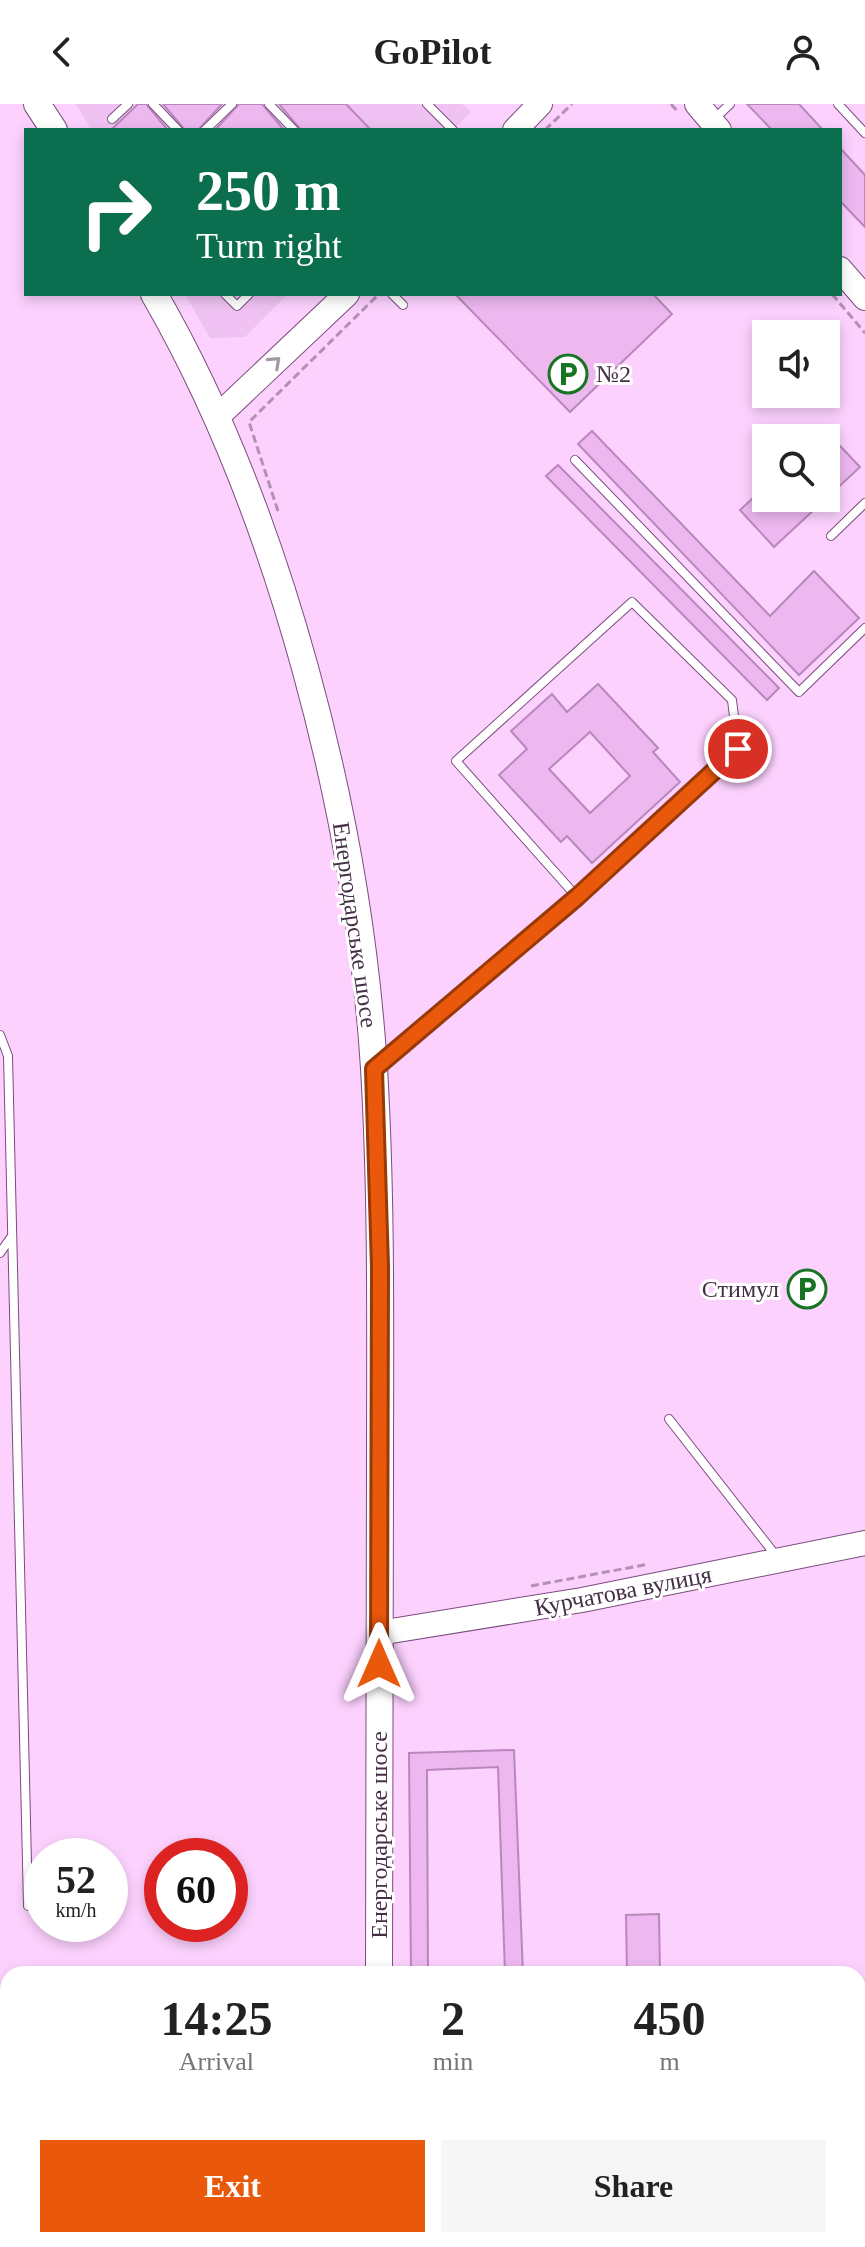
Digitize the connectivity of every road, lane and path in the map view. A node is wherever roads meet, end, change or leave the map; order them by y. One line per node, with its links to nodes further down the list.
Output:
1 (37, 104): 13 (main road)
2 (128, 104): 11 (lane)
3 (153, 104): 14 (lane)
4 (232, 104): 15 (lane)
5 (269, 104): 16 (lane)
6 (427, 104): 17 (lane)
7 (540, 104): 18 (street)
8 (572, 104): 19 (path)
9 (730, 104): 12 (lane)
10 (838, 104): 20 (lane)
11 (112, 119)
12 (709, 119)
13 (53, 128)
14 (176, 128)
15 (207, 128)
16 (292, 128)
17 (451, 128)
18 (517, 128)
19 (547, 128)
20 (865, 133)
21 (842, 271): 22 (street)
22 (864, 293)
23 (155, 296): 32 (main road, Енергодарське шосе)
24 (227, 296): 25 (lane)
25 (247, 296)
26 (342, 296): 32 (street, one-way to 26)
27 (377, 296): 35 (path)
28 (394, 296): 30 (lane)
29 (834, 296): 31 (path)
30 (403, 305)
31 (865, 333)
32 (218, 416): 40 (main road, Енергодарське шосе)
33 (575, 460): 37 (lane)
34 (865, 503): 36 (lane)
35 (278, 512)
36 (831, 536)
37 (865, 628)
38 (577, 897): 38 (lane); 40 (lane)
39 (0, 1035): 41 (lane)
40 (374, 1069): 48 (main road, Енергодарське шосе)
41 (12, 1236): 42 (lane); 49 (lane)
42 (0, 1253)
43 (669, 1419): 45 (lane)
44 (865, 1543): 45 (street, Курчатова вулиця)
45 (780, 1561): 48 (street, Курчатова вулиця)
46 (655, 1563): 47 (path)
47 (530, 1587)
48 (379, 1633): 50 (main road, Енергодарське шосе)
49 (26, 1838)
50 (379, 1966)

